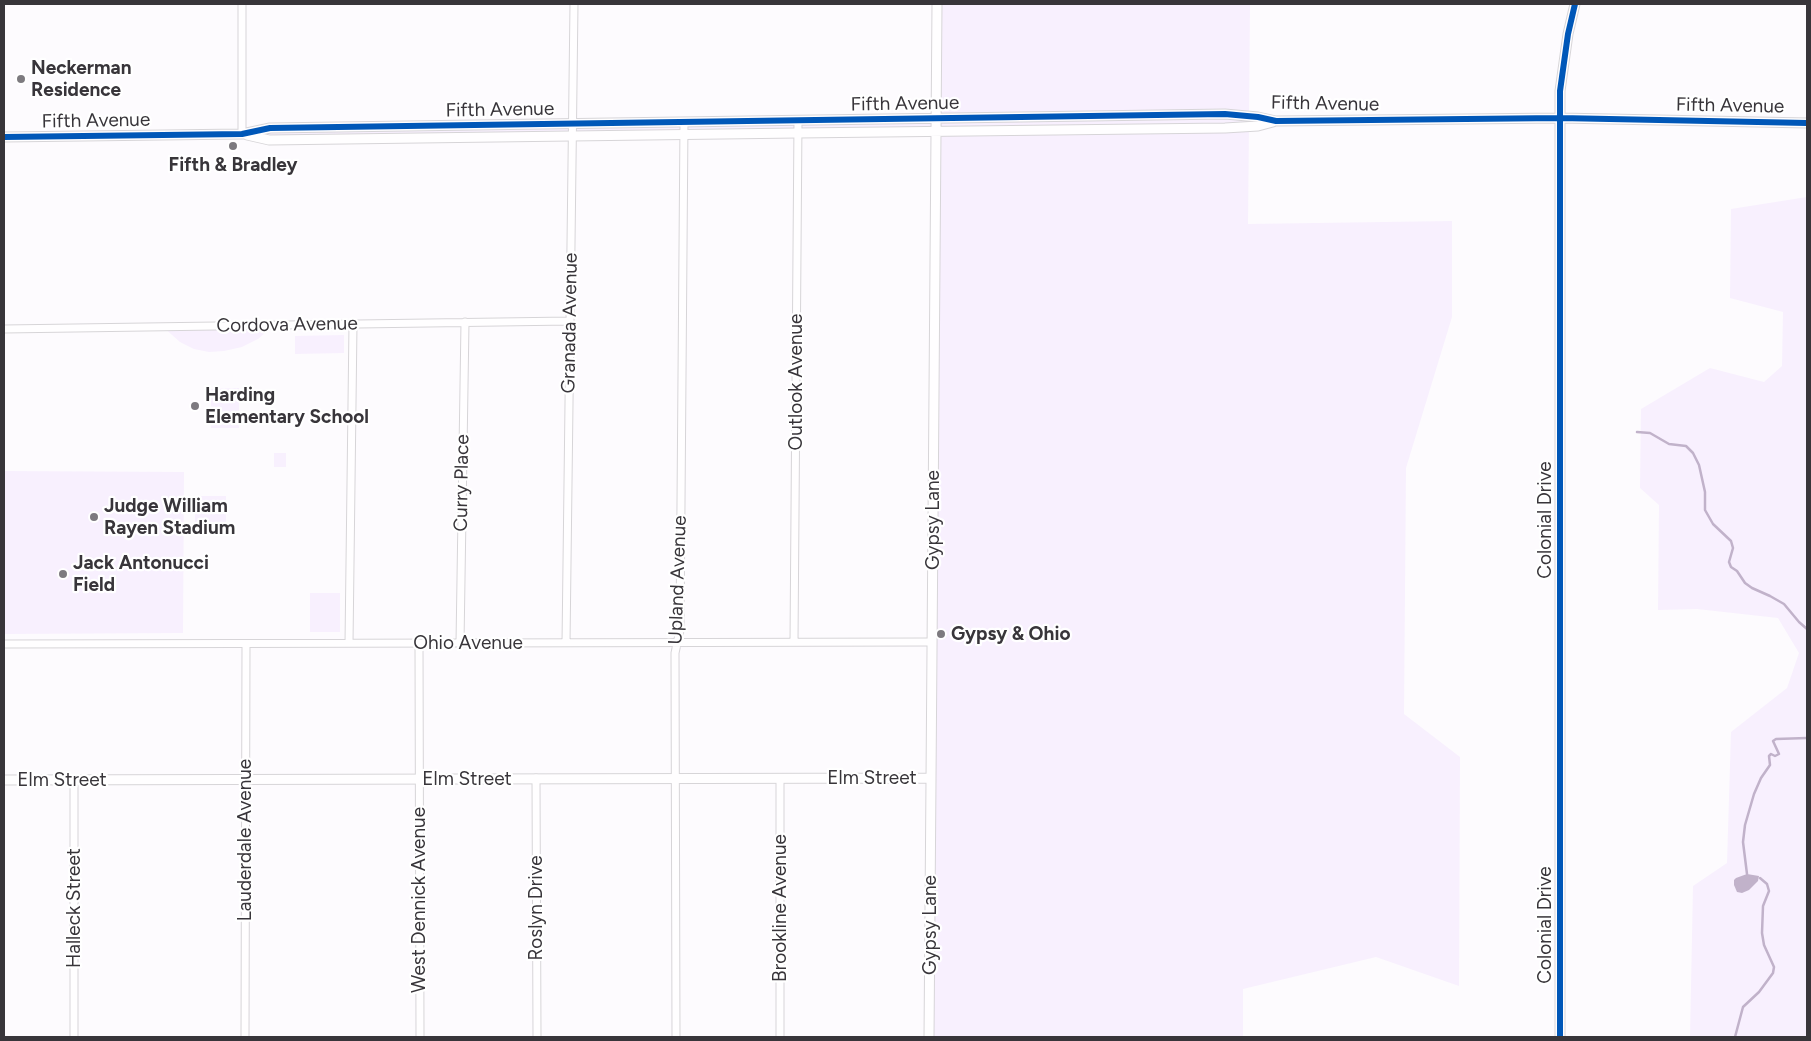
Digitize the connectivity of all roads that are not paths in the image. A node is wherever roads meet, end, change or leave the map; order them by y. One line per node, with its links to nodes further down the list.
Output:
1 (242, 4): 14 (street)
2 (574, 4): 11 (street, Granada Avenue)
3 (937, 4): 5 (street, Gypsy Lane)
4 (1575, 4): 6 (street, Colonial Drive)
5 (936, 117): 7 (street, Fifth Avenue); 8 (street, Fifth Avenue); 12 (street, Gypsy Lane)
6 (1560, 118): 8 (street, Fifth Avenue); 10 (street, Fifth Avenue); 46 (street, Colonial Drive)
7 (798, 121): 9 (street, Fifth Avenue); 13 (street, Outlook Avenue)
8 (1276, 121): 12 (street, Fifth Avenue)
9 (684, 122): 11 (street, Fifth Avenue); 15 (street, Upland Avenue)
10 (1807, 123)
11 (572, 124): 14 (street, Fifth Avenue); 16 (street, Granada Avenue)
12 (936, 131): 13 (street, Fifth Avenue); 23 (street, Gypsy Lane)
13 (798, 133): 15 (street, Fifth Avenue); 22 (street, Outlook Avenue)
14 (242, 134): 16 (street, Fifth Avenue); 17 (street, Fifth Avenue)
15 (684, 135): 16 (street, Fifth Avenue); 28 (street, Upland Avenue)
16 (572, 136): 18 (street, Granada Avenue)
17 (4, 137)
18 (570, 321): 19 (street, Cordova Avenue); 27 (street, Granada Avenue)
19 (465, 322): 20 (street, Cordova Avenue); 26 (street, Curry Place)
20 (353, 324): 21 (street, Cordova Avenue); 24 (street)
21 (4, 329)
22 (794, 642): 23 (street, Ohio Avenue); 28 (street, Ohio Avenue)
23 (932, 642): 34 (street, Gypsy Lane)
24 (349, 643): 25 (street, Ohio Avenue); 30 (street, Ohio Avenue)
25 (419, 643): 26 (street, Ohio Avenue); 35 (street, West Dennick Avenue)
26 (460, 643): 27 (street, Ohio Avenue)
27 (566, 643): 28 (street, Ohio Avenue)
28 (678, 643): 32 (street, Upland Avenue)
29 (4, 644): 30 (street, Ohio Avenue)
30 (246, 644): 38 (street, Lauderdale Avenue)
31 (536, 778): 32 (street, Elm Street); 35 (street, Elm Street); 42 (street, Roslyn Drive)
32 (675, 778): 33 (street, Elm Street); 43 (street, Upland Avenue)
33 (780, 778): 34 (street, Elm Street); 44 (street, Brookline Avenue)
34 (931, 778): 45 (street, Gypsy Lane)
35 (419, 779): 38 (street, Elm Street); 41 (street, West Dennick Avenue)
36 (4, 780): 37 (street, Elm Street)
37 (74, 780): 38 (street, Elm Street); 39 (street, Halleck Street)
38 (245, 780): 40 (street, Lauderdale Avenue)
39 (74, 1037)
40 (245, 1037)
41 (420, 1037)
42 (536, 1037)
43 (676, 1037)
44 (780, 1037)
45 (929, 1037)
46 (1560, 1037)

